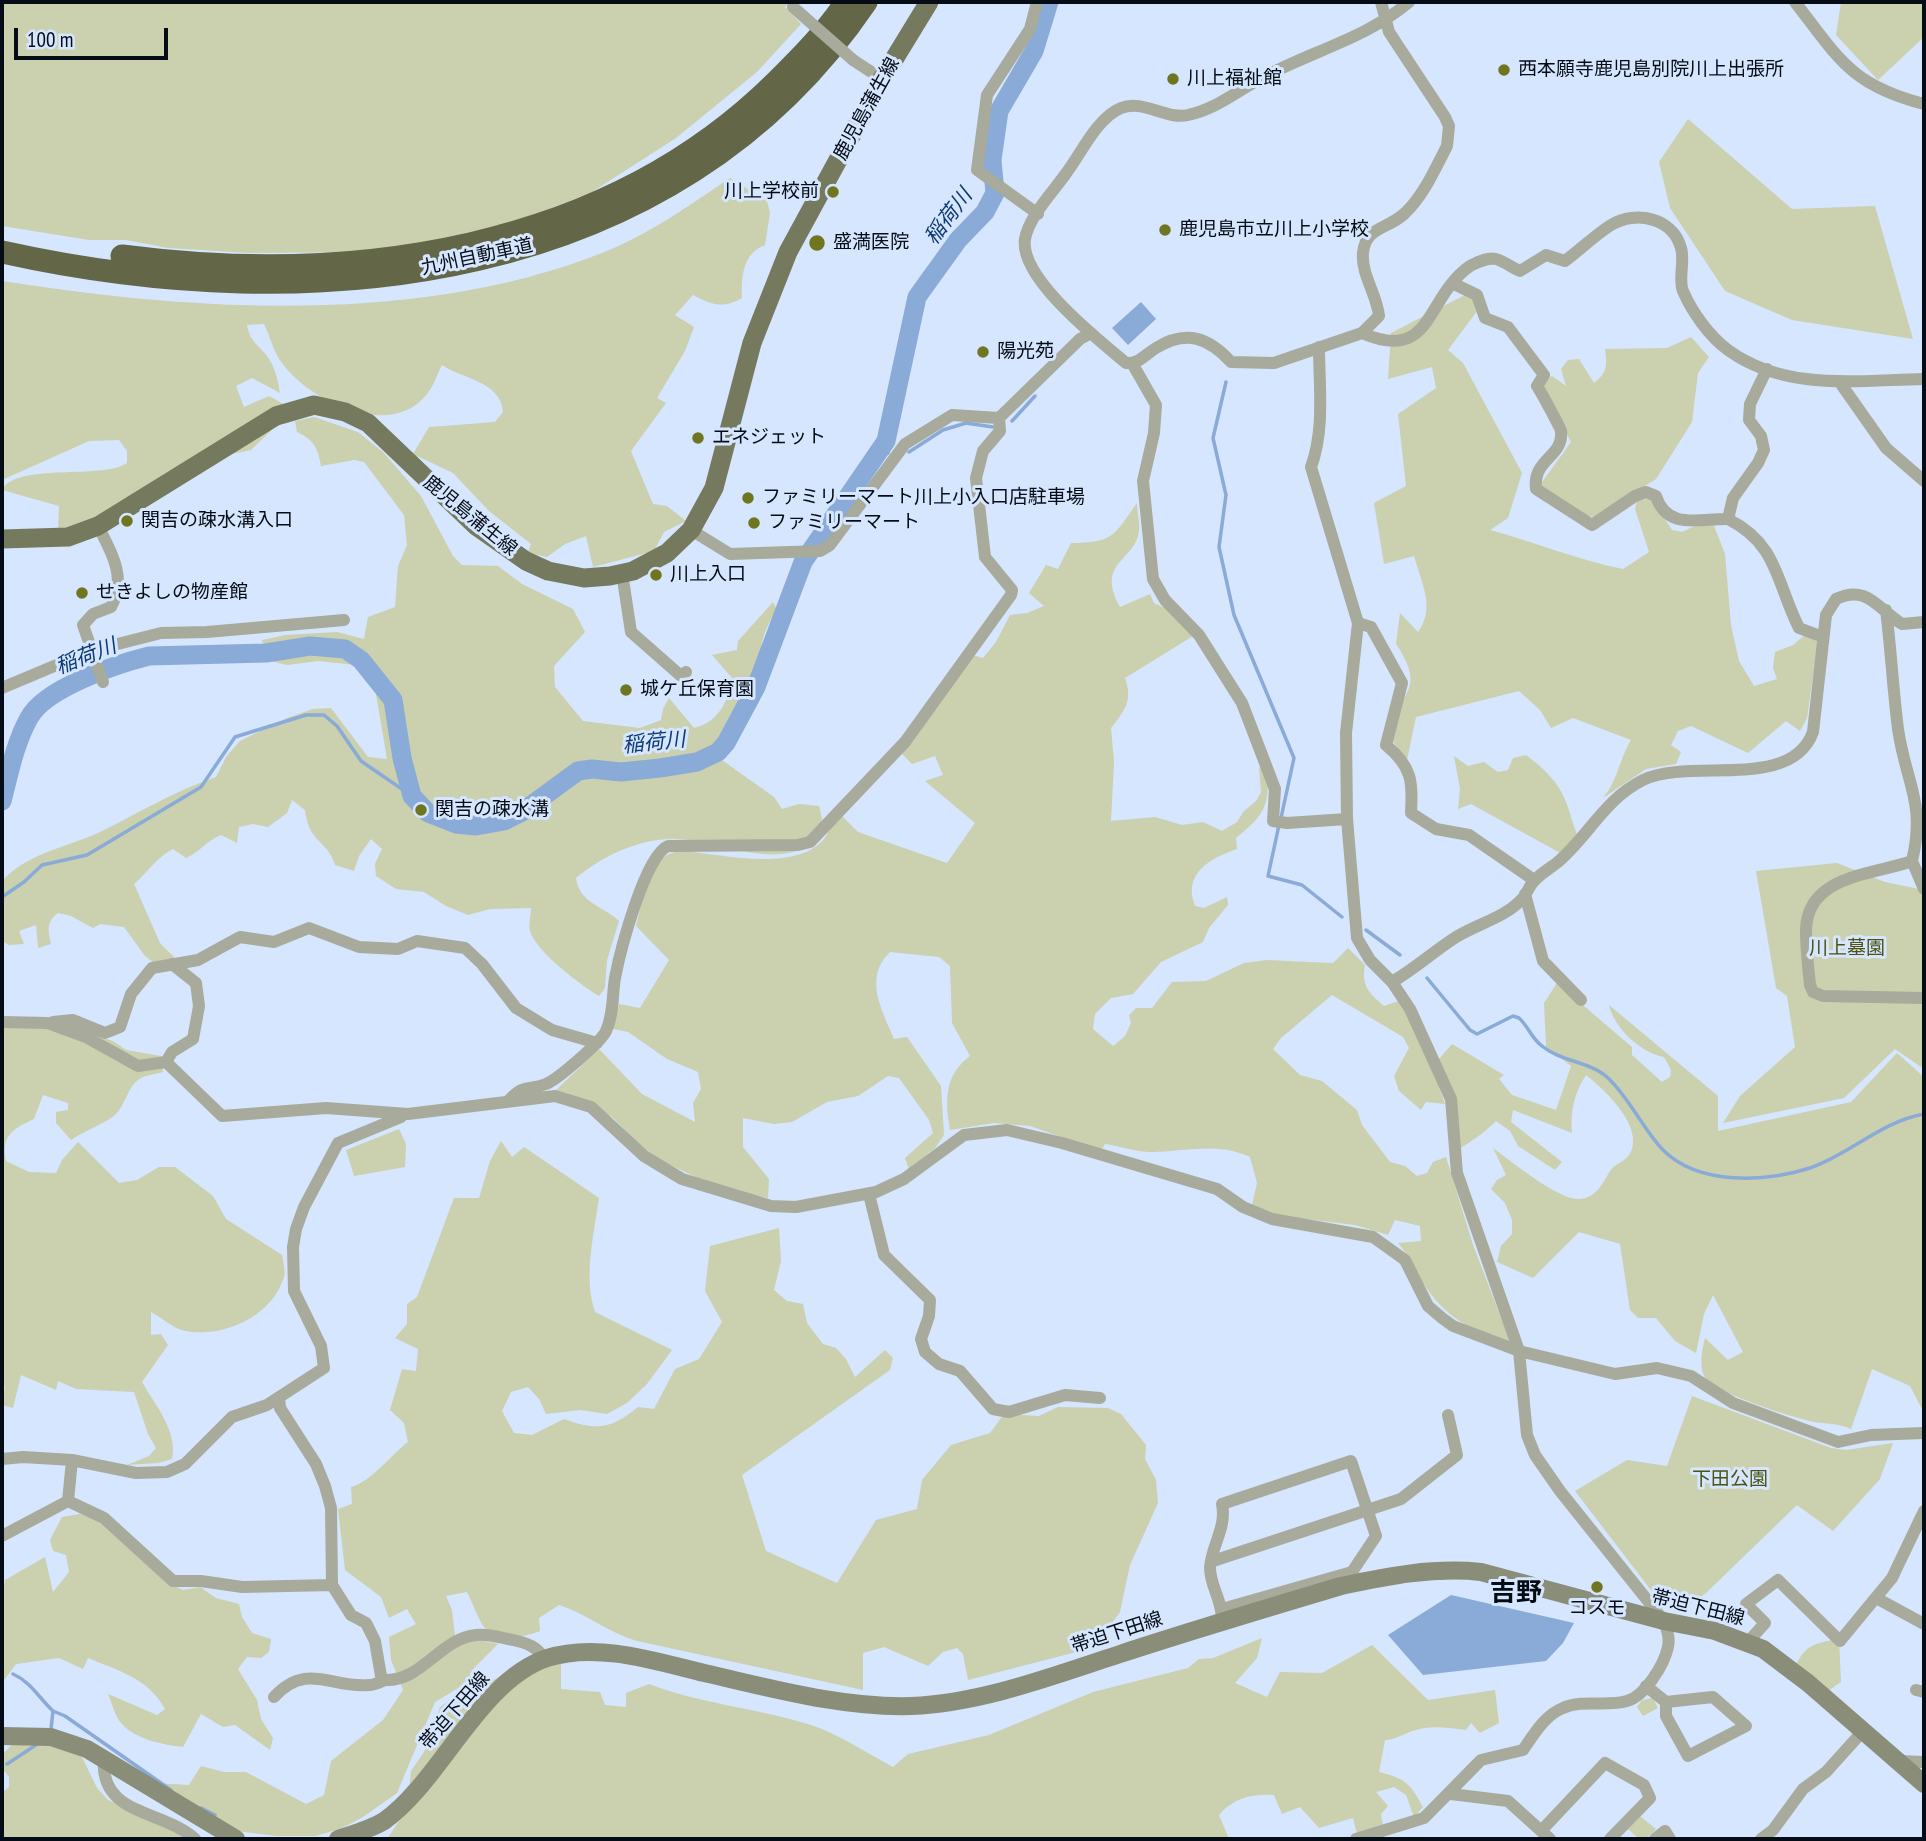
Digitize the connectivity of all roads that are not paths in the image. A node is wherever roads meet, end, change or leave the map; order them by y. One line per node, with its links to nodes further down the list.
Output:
1 (846, 2): 13 (highway, 九州自動車道)
2 (866, 2): 14 (highway, 九州自動車道)
3 (929, 2): 10 (main road, 鹿児島蒲生線)
4 (1037, 2): 12 (street)
5 (1381, 2): 9 (street)
6 (1409, 2): 9 (street)
7 (1795, 2): 11 (street)
8 (791, 4): 10 (street, bridge)
9 (1388, 19): 12 (street); 16 (street)
10 (882, 79): 27 (main road, 鹿児島蒲生線)
11 (1924, 104)
12 (1038, 214): 17 (street)
13 (2, 236)
14 (2, 252)
15 (1452, 284): 16 (street); 20 (street); 25 (street)
16 (1362, 333): 18 (street)
17 (1091, 334): 19 (street); 23 (street)
18 (1319, 347): 19 (street); 33 (street)
19 (1132, 363): 39 (street)
20 (1766, 369): 22 (street); 25 (street)
21 (1924, 379): 22 (street)
22 (1840, 384): 24 (street)
23 (999, 418): 27 (street); 50 (street)
24 (1924, 481)
25 (1728, 519): 34 (street)
26 (98, 526): 28 (main road, 鹿児島蒲生線); 29 (main road, 鹿児島蒲生線); 35 (street)
27 (691, 530): 29 (main road, 鹿児島蒲生線)
28 (2, 539)
29 (622, 573): 36 (street)
30 (1886, 610): 32 (street); 34 (street); 40 (street)
31 (344, 620): 35 (street)
32 (1924, 622)
33 (1358, 623): 39 (street); 41 (street)
34 (1823, 636): 41 (street)
35 (90, 651): 37 (street); 38 (street)
36 (687, 672)
37 (103, 682)
38 (2, 688)
39 (1347, 819): 45 (street)
40 (1912, 861): 42 (street); 46 (street)
41 (1534, 880): 43 (street)
42 (1924, 889)
43 (1525, 894): 45 (street); 47 (street)
44 (172, 964): 49 (street); 50 (street); 51 (street)
45 (1392, 982): 55 (street)
46 (1924, 998)
47 (1581, 1000)
48 (2, 1022): 49 (street)
49 (46, 1023): 51 (street)
50 (597, 1043): 52 (street)
51 (166, 1062): 53 (street)
52 (509, 1100): 53 (street); 54 (street)
53 (408, 1114): 56 (street)
54 (869, 1194): 55 (street); 57 (street)
55 (1519, 1351): 59 (street); 70 (street)
56 (279, 1397): 61 (street); 67 (street)
57 (1100, 1398)
58 (1448, 1415): 63 (street)
59 (1924, 1433)
60 (2, 1459): 61 (street)
61 (72, 1460): 62 (street)
62 (68, 1501): 65 (street); 67 (street)
63 (1368, 1511): 66 (street); 66 (street); 69 (street)
64 (1924, 1511): 68 (street)
65 (2, 1536)
66 (1213, 1561): 69 (street)
67 (332, 1585): 74 (street)
68 (1878, 1598): 71 (street); 72 (street)
69 (1222, 1615): 70 (main road, 帯迫下田線); 73 (main road, 帯迫下田線)
70 (1664, 1621): 72 (main road, 帯迫下田線); 75 (street)
71 (1924, 1624)
72 (1748, 1642): 78 (main road, 帯迫下田線)
73 (544, 1659): 74 (street); 88 (main road, 帯迫下田線)
74 (385, 1681): 76 (street)
75 (1646, 1686): 77 (street); 84 (street)
76 (274, 1698)
77 (1666, 1702): 77 (street)
78 (1863, 1731): 81 (main road, 帯迫下田線); 93 (street)
79 (2, 1736): 80 (main road)
80 (104, 1758): 86 (street); 87 (main road)
81 (1898, 1761): 82 (street); 83 (main road, 帯迫下田線)
82 (1924, 1762)
83 (1924, 1784)
84 (1451, 1794): 85 (street); 89 (street)
85 (1545, 1835): 90 (street)
86 (195, 1839)
87 (236, 1839)
88 (338, 1839)
89 (1356, 1839)
90 (1611, 1839)
91 (1655, 1839): 92 (street)
92 (1670, 1839)
93 (1761, 1839)

